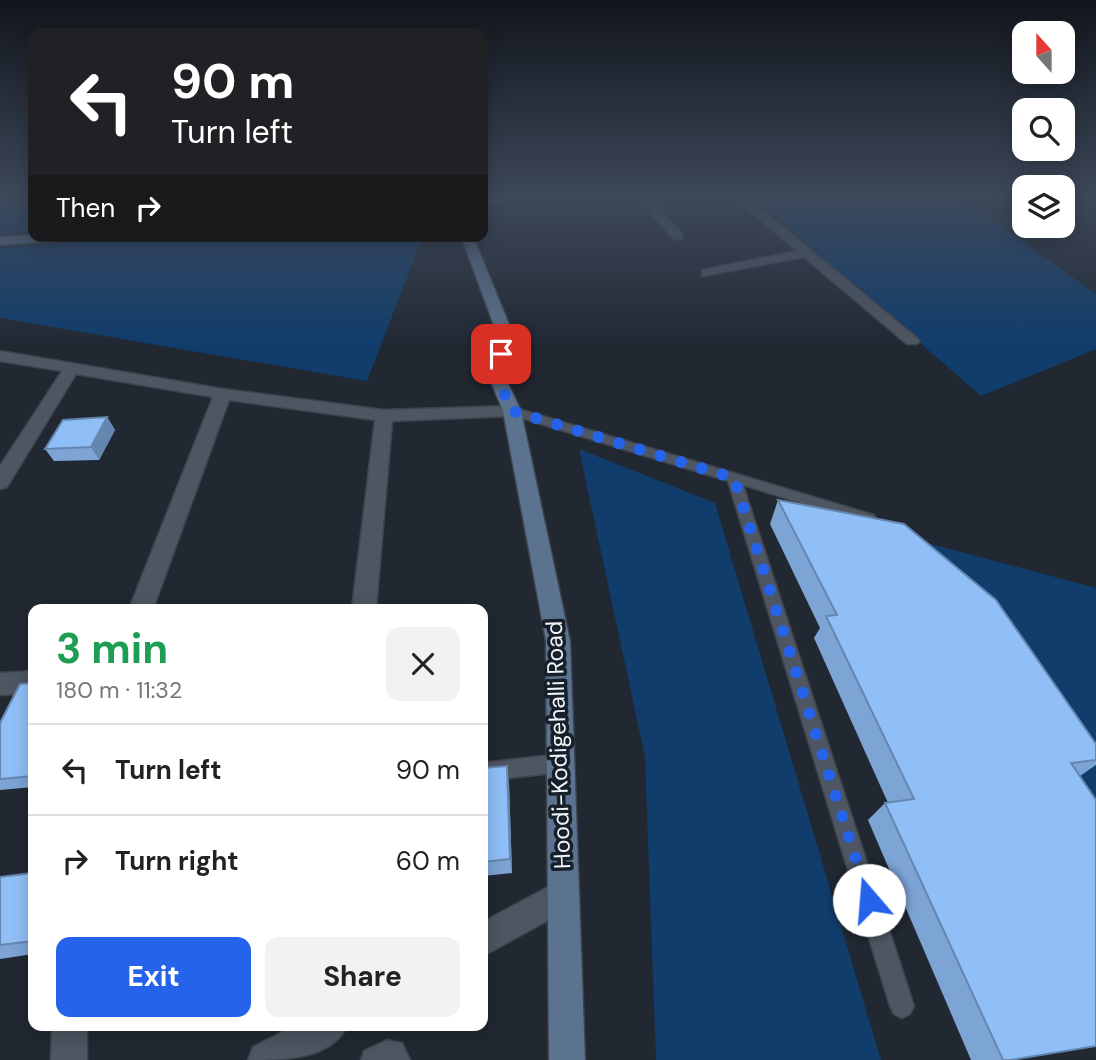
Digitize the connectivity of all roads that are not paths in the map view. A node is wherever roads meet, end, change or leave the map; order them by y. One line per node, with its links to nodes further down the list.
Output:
1 (471, 247): 9 (street, Hoodi-Kodigehalli Road)
2 (799, 247): 3 (street)
3 (806, 253): 4 (street); 5 (street)
4 (707, 273)
5 (912, 341)
6 (0, 356): 7 (street)
7 (72, 368): 8 (street); 12 (street)
8 (223, 394): 10 (street); 14 (street)
9 (512, 411): 10 (street); 11 (lane); 18 (street, Hoodi-Kodigehalli Road)
10 (384, 416): 15 (street)
11 (734, 478): 13 (lane); 22 (lane)
12 (0, 482)
13 (876, 521)
14 (143, 604)
15 (365, 604)
16 (28, 682): 17 (street)
17 (0, 684)
18 (561, 763): 19 (lane); 20 (street, Hoodi-Kodigehalli Road)
19 (488, 771)
20 (564, 895): 21 (street); 29 (street, Hoodi-Kodigehalli Road)
21 (488, 937)
22 (902, 1006)
23 (70, 1031): 25 (street)
24 (319, 1031): 26 (street)
25 (69, 1060)
26 (266, 1060)
27 (373, 1060): 28 (lane)
28 (398, 1060)
29 (567, 1060)

